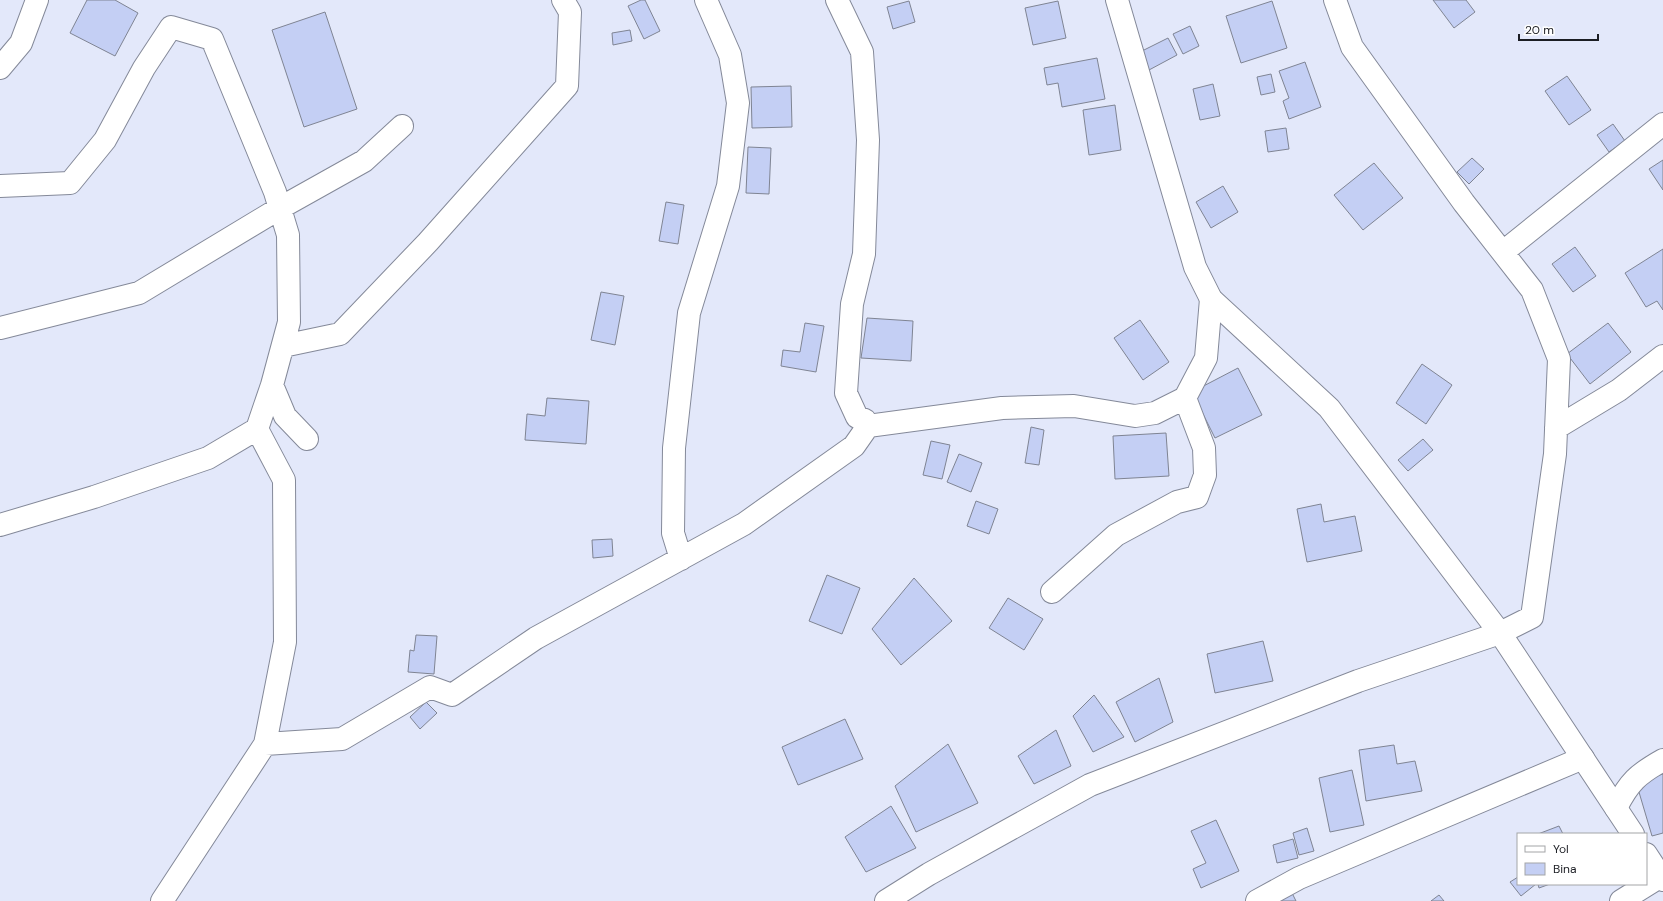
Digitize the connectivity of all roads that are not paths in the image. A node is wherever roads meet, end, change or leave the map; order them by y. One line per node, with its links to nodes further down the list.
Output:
1 (37, 0): 7 (street)
2 (564, 0): 15 (street)
3 (706, 0): 24 (street)
4 (837, 0): 19 (street)
5 (1117, 0): 13 (street)
6 (1335, 0): 12 (street)
7 (0, 68)
8 (1663, 124): 12 (street)
9 (402, 126): 11 (street)
10 (0, 186): 11 (street)
11 (280, 208): 14 (street); 15 (street)
12 (1502, 252): 20 (street)
13 (1211, 299): 18 (street); 26 (street)
14 (0, 328)
15 (283, 346): 17 (street)
16 (1663, 356): 20 (street)
17 (272, 385): 21 (street); 22 (street)
18 (1185, 398): 19 (street); 25 (street)
19 (868, 426): 24 (street)
20 (1556, 428): 26 (street)
21 (257, 429): 23 (street); 27 (street)
22 (307, 439)
23 (0, 525)
24 (681, 559): 27 (street)
25 (1052, 592)
26 (1500, 633): 28 (street); 35 (street)
27 (265, 744): 34 (street)
28 (1583, 758): 30 (street); 36 (street)
29 (1663, 760): 30 (street)
30 (1616, 808): 31 (street)
31 (1632, 833)
32 (1647, 856): 33 (street)
33 (1662, 878): 37 (street)
34 (162, 901)
35 (886, 901)
36 (1256, 901)
37 (1621, 901)

